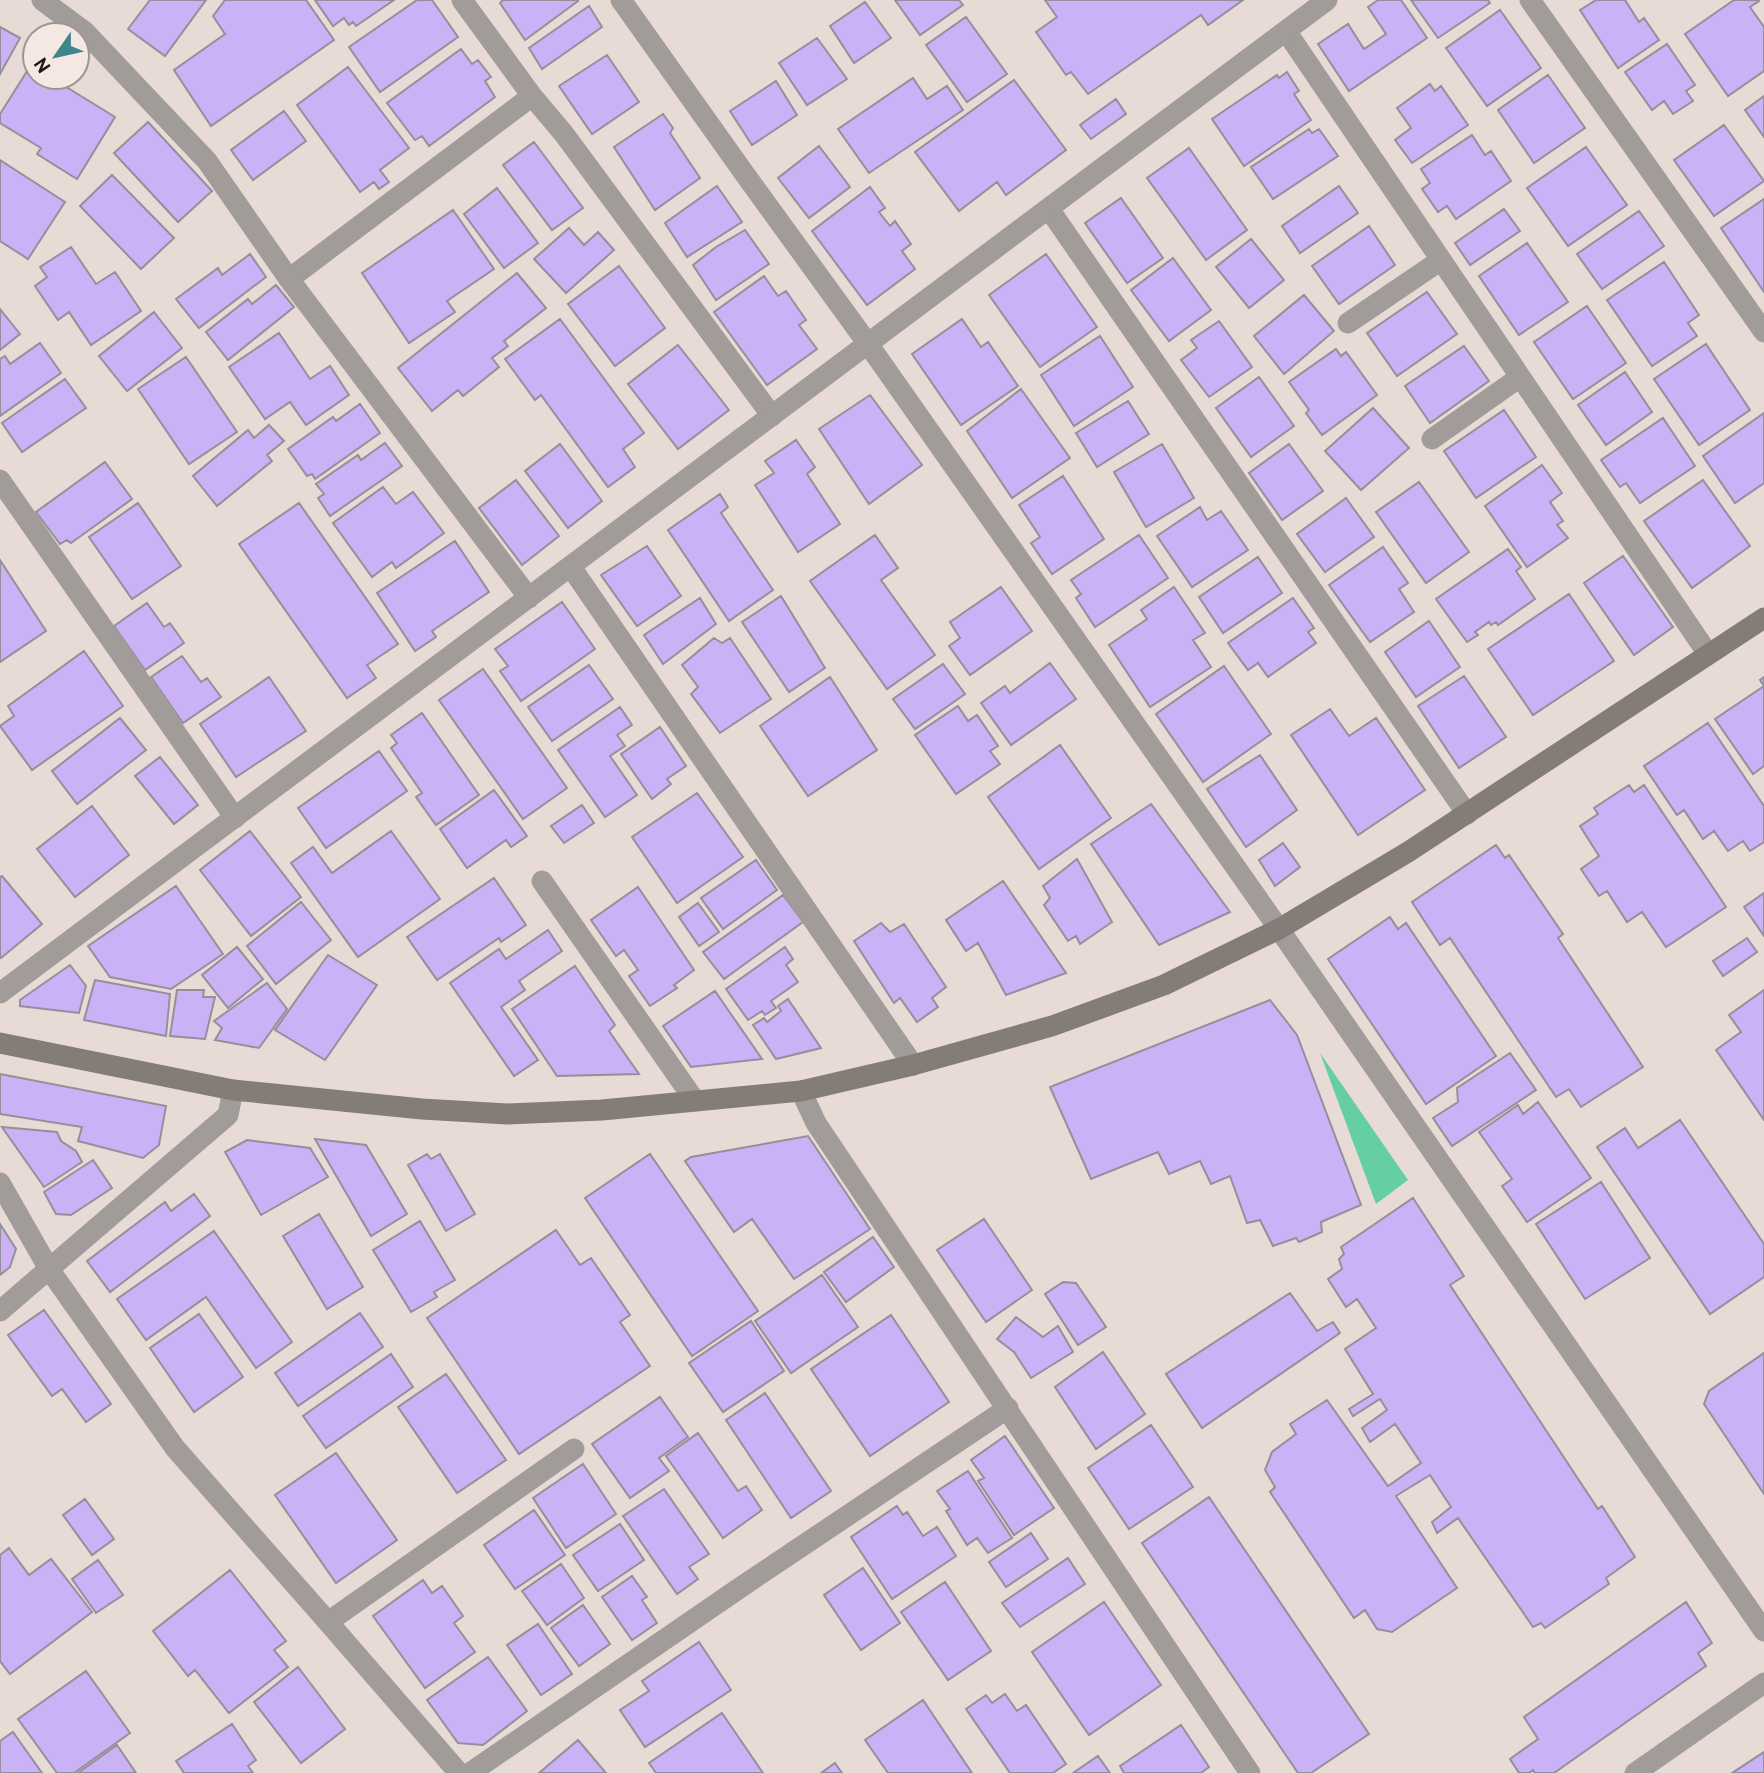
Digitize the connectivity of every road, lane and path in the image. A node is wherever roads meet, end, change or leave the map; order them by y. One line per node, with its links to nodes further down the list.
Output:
1 (42, 0): 10 (street)
2 (462, 0): 7 (street)
3 (621, 0): 13 (street)
4 (1327, 0): 6 (street)
5 (1530, 0): 12 (street)
6 (1286, 31): 8 (street); 9 (street)
7 (532, 96): 10 (street); 15 (street)
8 (1049, 209): 13 (street); 22 (street)
9 (1441, 260): 11 (street); 14 (street)
10 (289, 279): 19 (street)
11 (1348, 323)
12 (1764, 332)
13 (868, 344): 15 (street); 25 (street)
14 (1520, 377): 16 (street); 21 (street)
15 (772, 416): 18 (street)
16 (1432, 439)
17 (0, 480): 23 (street)
18 (571, 567): 19 (street); 28 (street)
19 (529, 598): 23 (street)
20 (1764, 618): 21 (street)
21 (1708, 654): 22 (street)
22 (1467, 814): 25 (street)
23 (235, 818): 26 (street)
24 (542, 881): 31 (street)
25 (1279, 929): 28 (street); 38 (street)
26 (0, 993)
27 (0, 1043): 29 (street)
28 (913, 1065): 30 (street)
29 (233, 1090): 31 (street); 33 (street)
30 (801, 1091): 31 (street); 35 (street)
31 (695, 1101)
32 (0, 1183): 33 (street)
33 (49, 1269): 34 (street); 37 (street)
34 (0, 1311)
35 (1008, 1408): 41 (street); 42 (street)
36 (574, 1449): 37 (street)
37 (328, 1622): 40 (street)
38 (1764, 1631)
39 (1764, 1683): 43 (street)
40 (458, 1773)
41 (470, 1773)
42 (1250, 1773)
43 (1635, 1773)

